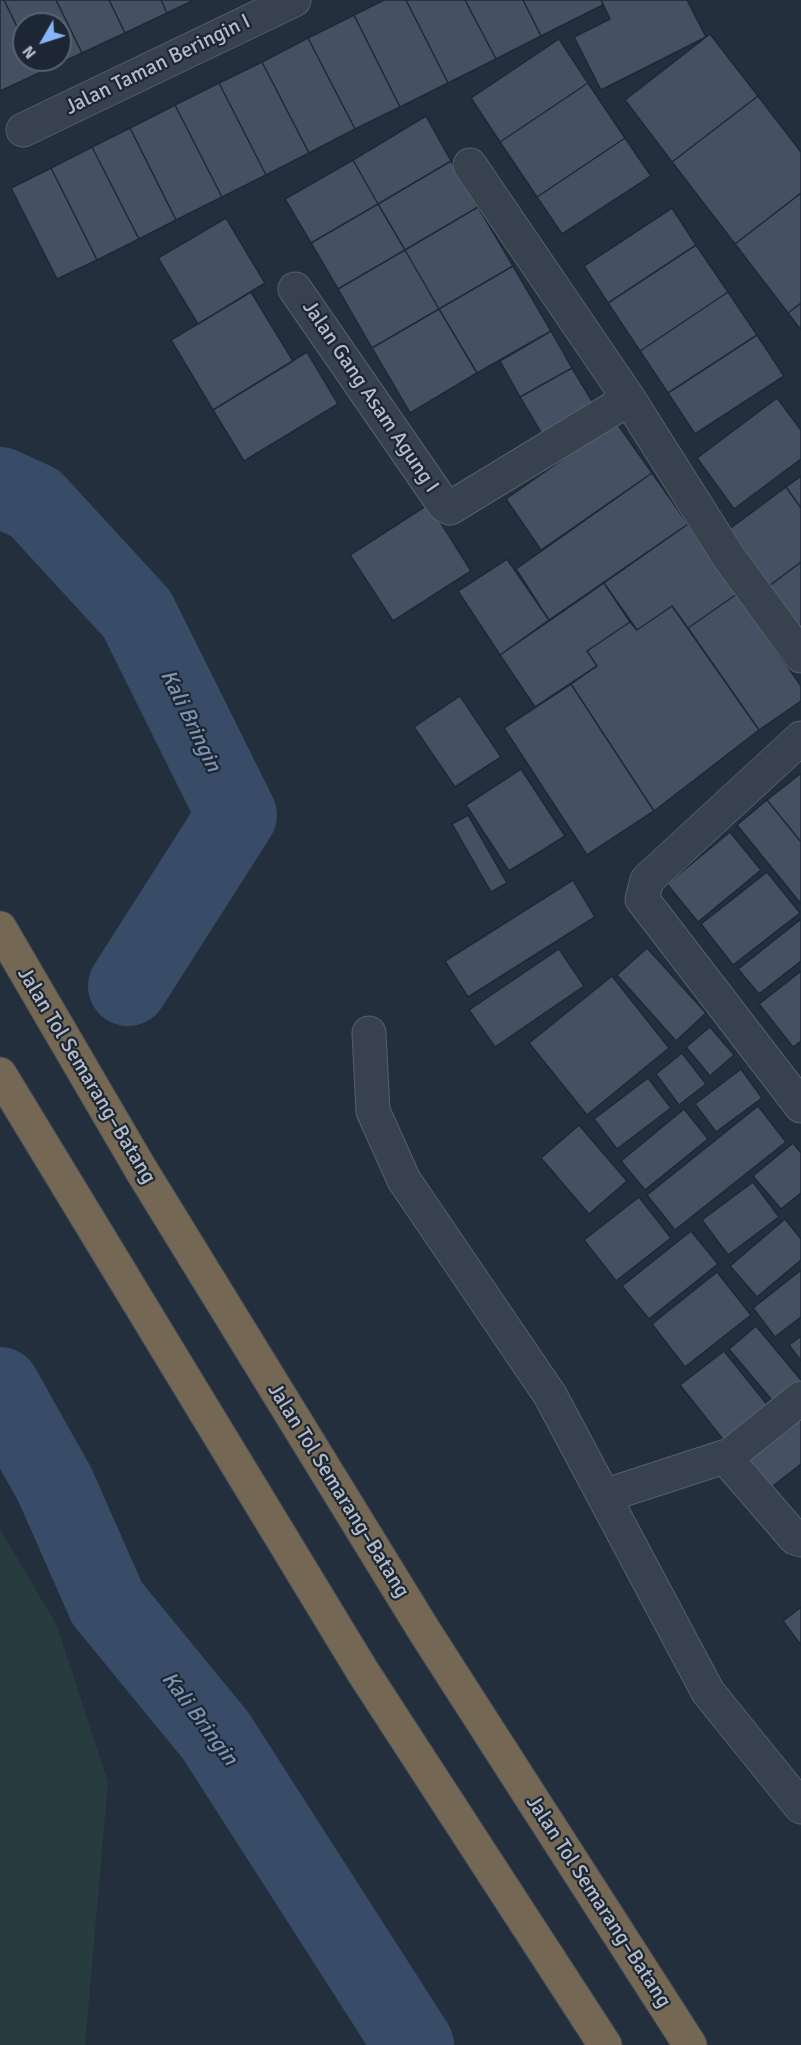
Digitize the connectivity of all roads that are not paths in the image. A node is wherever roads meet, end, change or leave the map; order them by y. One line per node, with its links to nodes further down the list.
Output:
1 (294, 0): 2 (street, Jalan Taman Beringin I)
2 (23, 130)
3 (470, 165): 5 (street)
4 (296, 289): 5 (street, Jalan Gang Asam Agung I)
5 (629, 399): 6 (street)
6 (801, 656)
7 (801, 738): 11 (street)
8 (0, 928): 18 (highway, Jalan Tol Semarang–Batang)
9 (369, 1033): 14 (street)
10 (0, 1074): 17 (highway)
11 (801, 1106)
12 (801, 1398): 13 (street)
13 (730, 1455): 14 (street); 15 (street)
14 (604, 1497): 16 (street)
15 (801, 1540)
16 (801, 1806)
17 (605, 2045)
18 (690, 2045)

